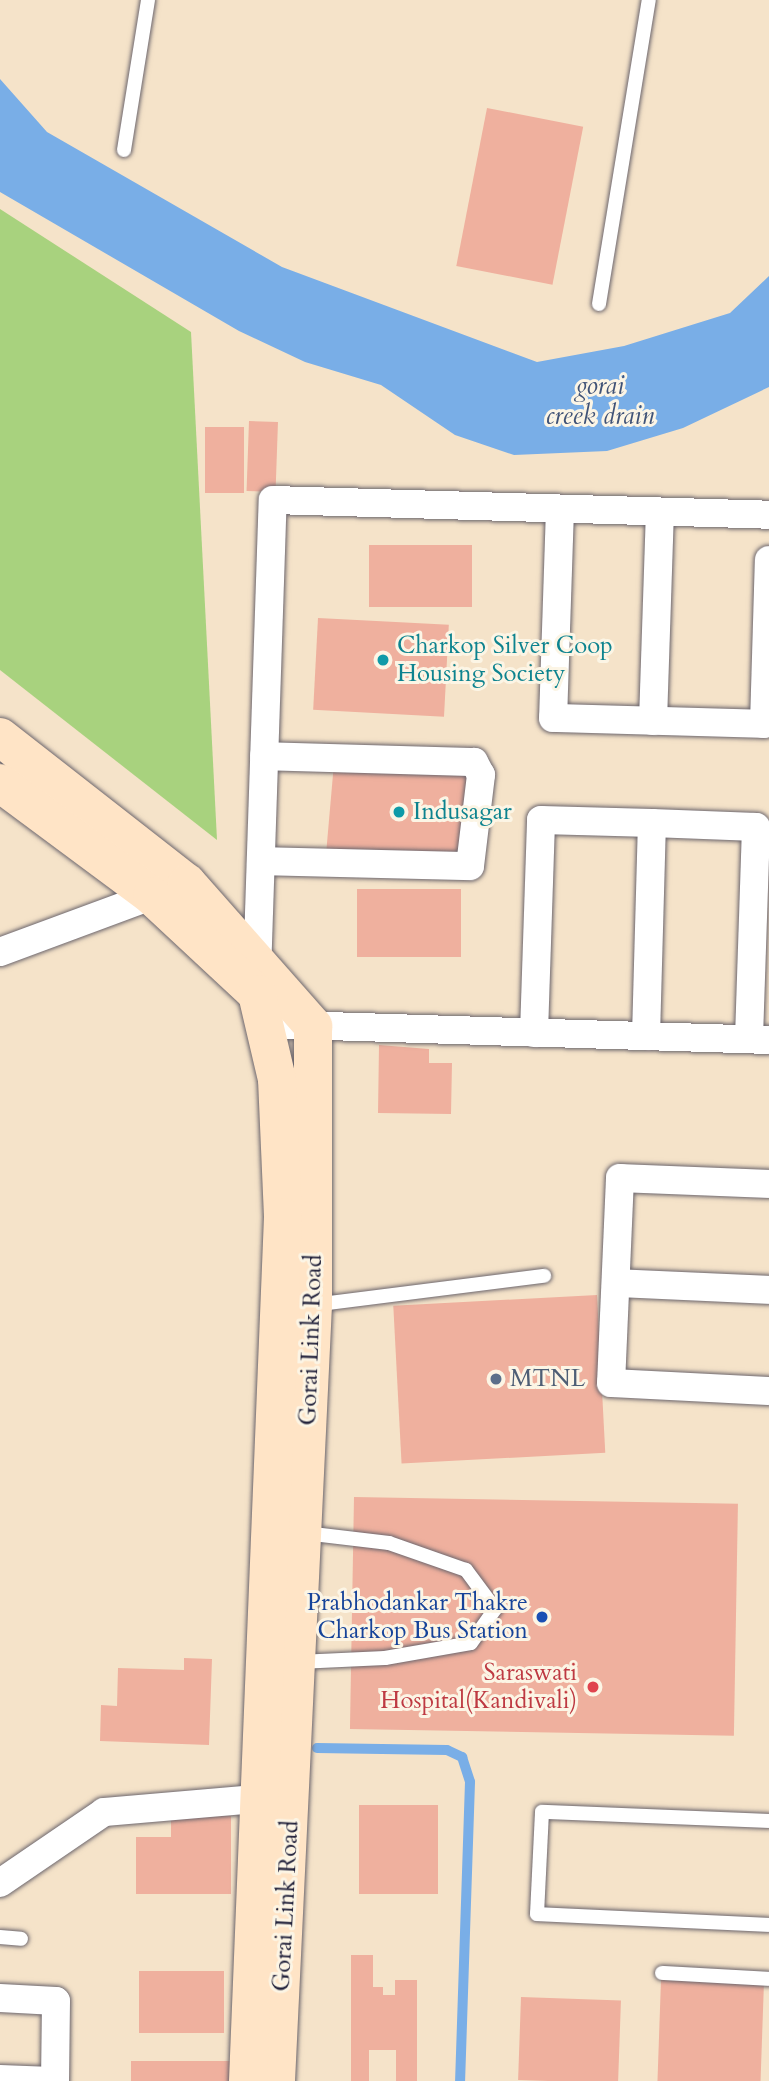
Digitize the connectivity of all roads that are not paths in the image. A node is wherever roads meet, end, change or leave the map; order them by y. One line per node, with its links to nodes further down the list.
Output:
1 (148, 0): 3 (lane)
2 (649, 0): 4 (lane)
3 (124, 150)
4 (599, 304)
5 (559, 509): 6 (street); 9 (street); 11 (street)
6 (660, 512): 7 (street); 9 (street)
7 (769, 515)
8 (769, 560): 9 (street)
9 (653, 721)
10 (0, 737): 15 (main road, Gorai Link Road)
11 (264, 756): 14 (street); 14 (street)
12 (0, 783): 16 (main road, Gorai Link Road)
13 (652, 823): 20 (street); 21 (street); 22 (street)
14 (261, 861): 18 (street)
15 (187, 883): 16 (street); 18 (main road, Gorai Link Road)
16 (152, 896): 17 (street); 18 (main road, Gorai Link Road)
17 (0, 952)
18 (260, 992): 19 (main road, Gorai Link Road); 19 (street); 29 (main road, Gorai Link Road)
19 (313, 1026): 20 (street); 27 (main road, Gorai Link Road)
20 (534, 1033): 21 (street)
21 (646, 1036): 22 (street)
22 (759, 1040)
23 (769, 1184): 25 (street)
24 (544, 1276): 27 (lane)
25 (616, 1283): 26 (street); 28 (street)
26 (769, 1290)
27 (313, 1305): 29 (main road, Gorai Link Road)
28 (769, 1391)
29 (286, 1533): 30 (main road, Gorai Link Road); 30 (lane)
30 (280, 1663): 31 (main road, Gorai Link Road); 32 (main road, Gorai Link Road)
31 (256, 1796): 32 (street); 34 (street); 43 (main road, Gorai Link Road)
32 (293, 1797): 44 (main road, Gorai Link Road)
33 (769, 1821): 35 (lane)
34 (0, 1883)
35 (769, 1924)
36 (0, 1937): 37 (lane)
37 (20, 1939)
38 (662, 1973): 39 (lane)
39 (769, 1979)
40 (0, 1998): 42 (street)
41 (0, 2079): 42 (street)
42 (54, 2081)
43 (248, 2081)
44 (276, 2081)

